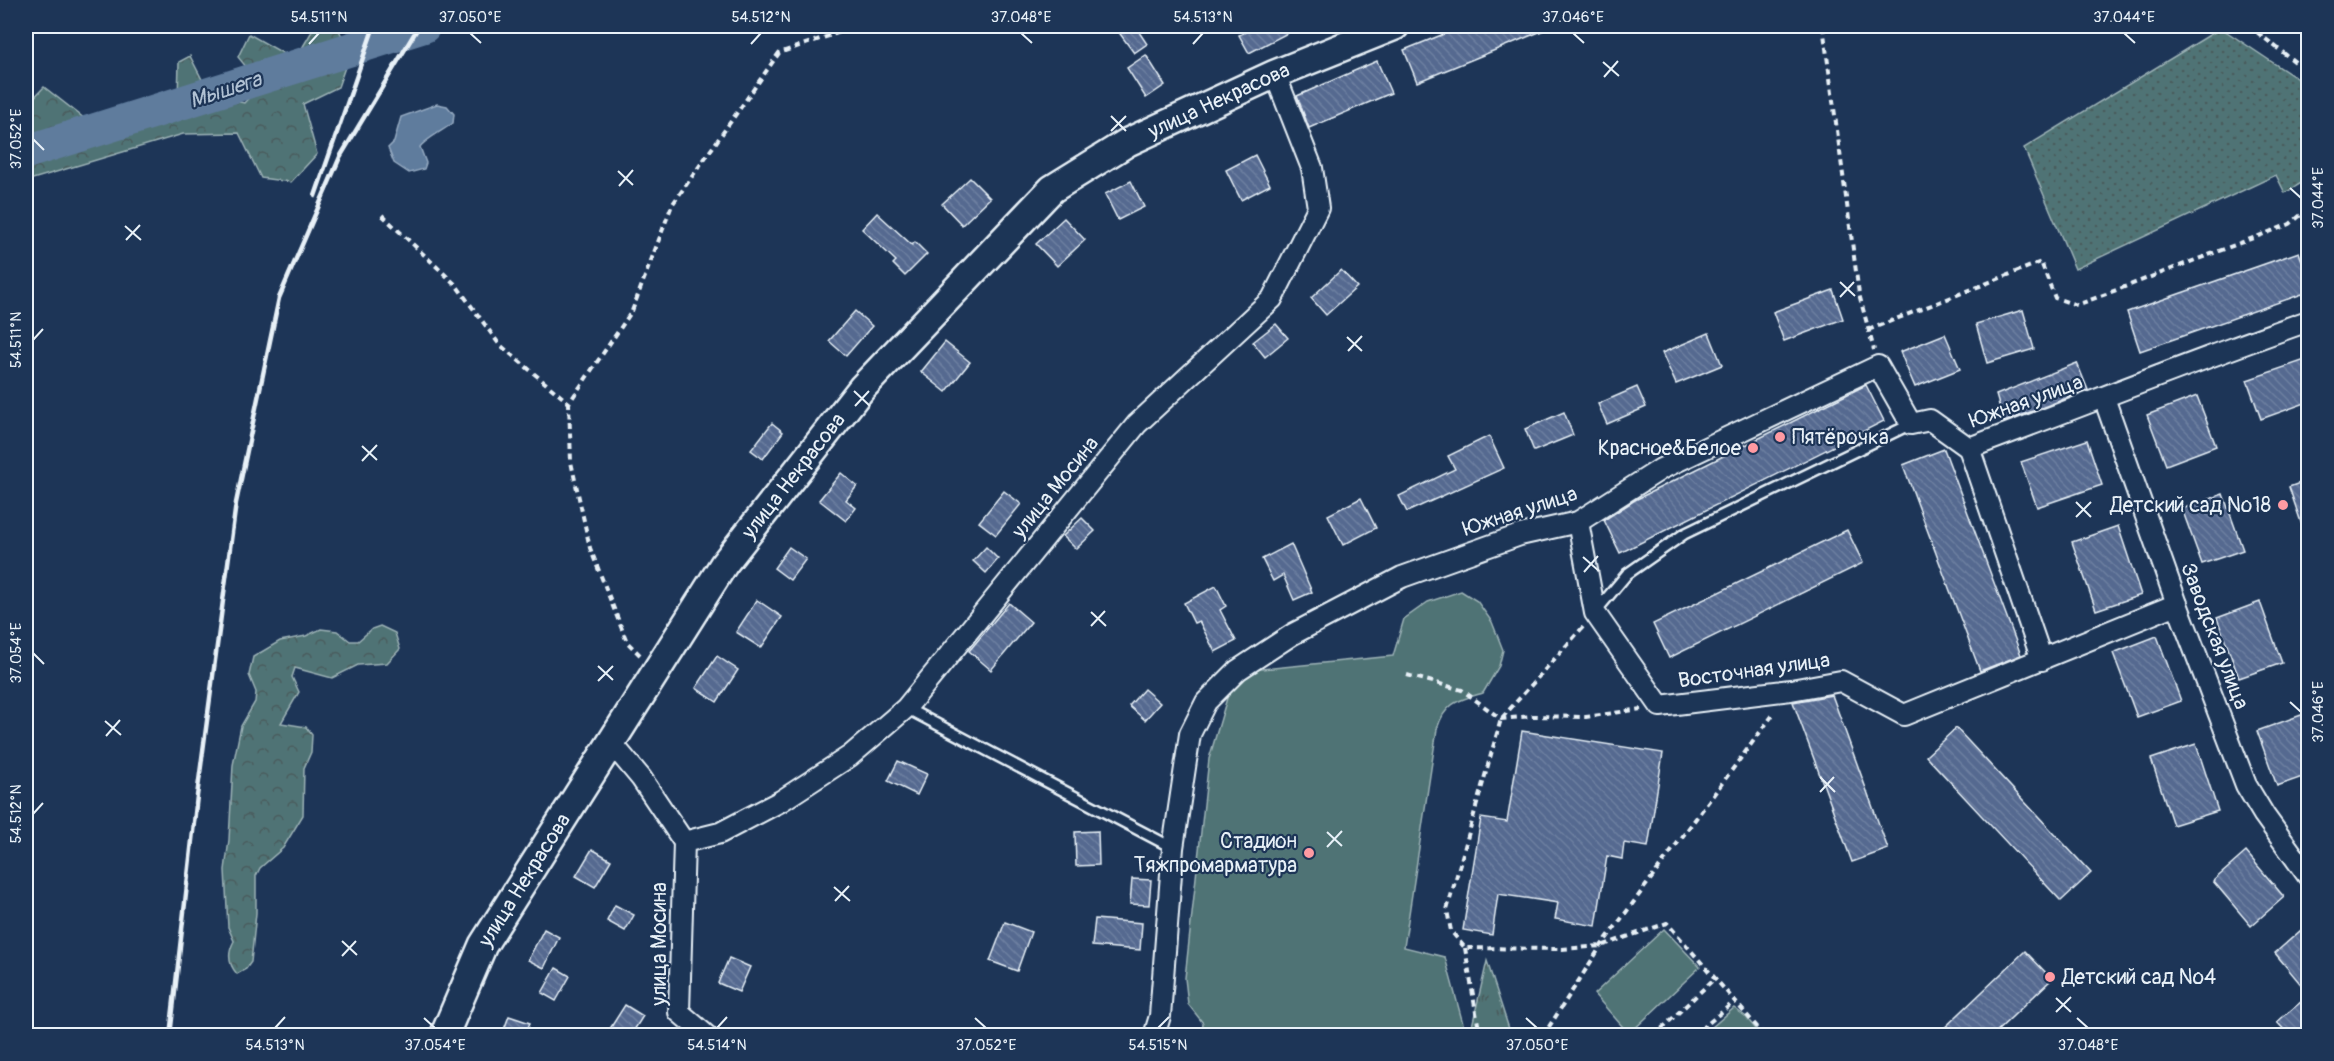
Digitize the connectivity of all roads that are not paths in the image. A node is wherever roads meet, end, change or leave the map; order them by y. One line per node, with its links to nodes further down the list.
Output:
1 (1395, 26): 2 (main road, улица Некрасова)
2 (1275, 74): 11 (street, улица Мосина); 12 (main road, улица Некрасова)
3 (2308, 321): 4 (street, Южная улица)
4 (2104, 398): 6 (street, Южная улица); 8 (street, Заводская улица)
5 (1911, 424): 6 (street, Южная улица); 7 (street, Южная улица); 9 (lane)
6 (1969, 448): 10 (street)
7 (1578, 522): 9 (street, Восточная улица); 14 (street, Южная улица)
8 (2177, 604): 10 (street, Восточная улица); 15 (street, Заводская улица)
9 (1595, 613): 10 (street, Восточная улица)
10 (2042, 660)
11 (906, 708): 13 (street, улица Мосина); 14 (lane)
12 (610, 741): 13 (street); 16 (main road, улица Некрасова)
13 (684, 842): 17 (street, улица Мосина)
14 (1173, 848): 18 (street, Южная улица)
15 (2308, 876)
16 (444, 1035)
17 (707, 1035)
18 (1154, 1035)

